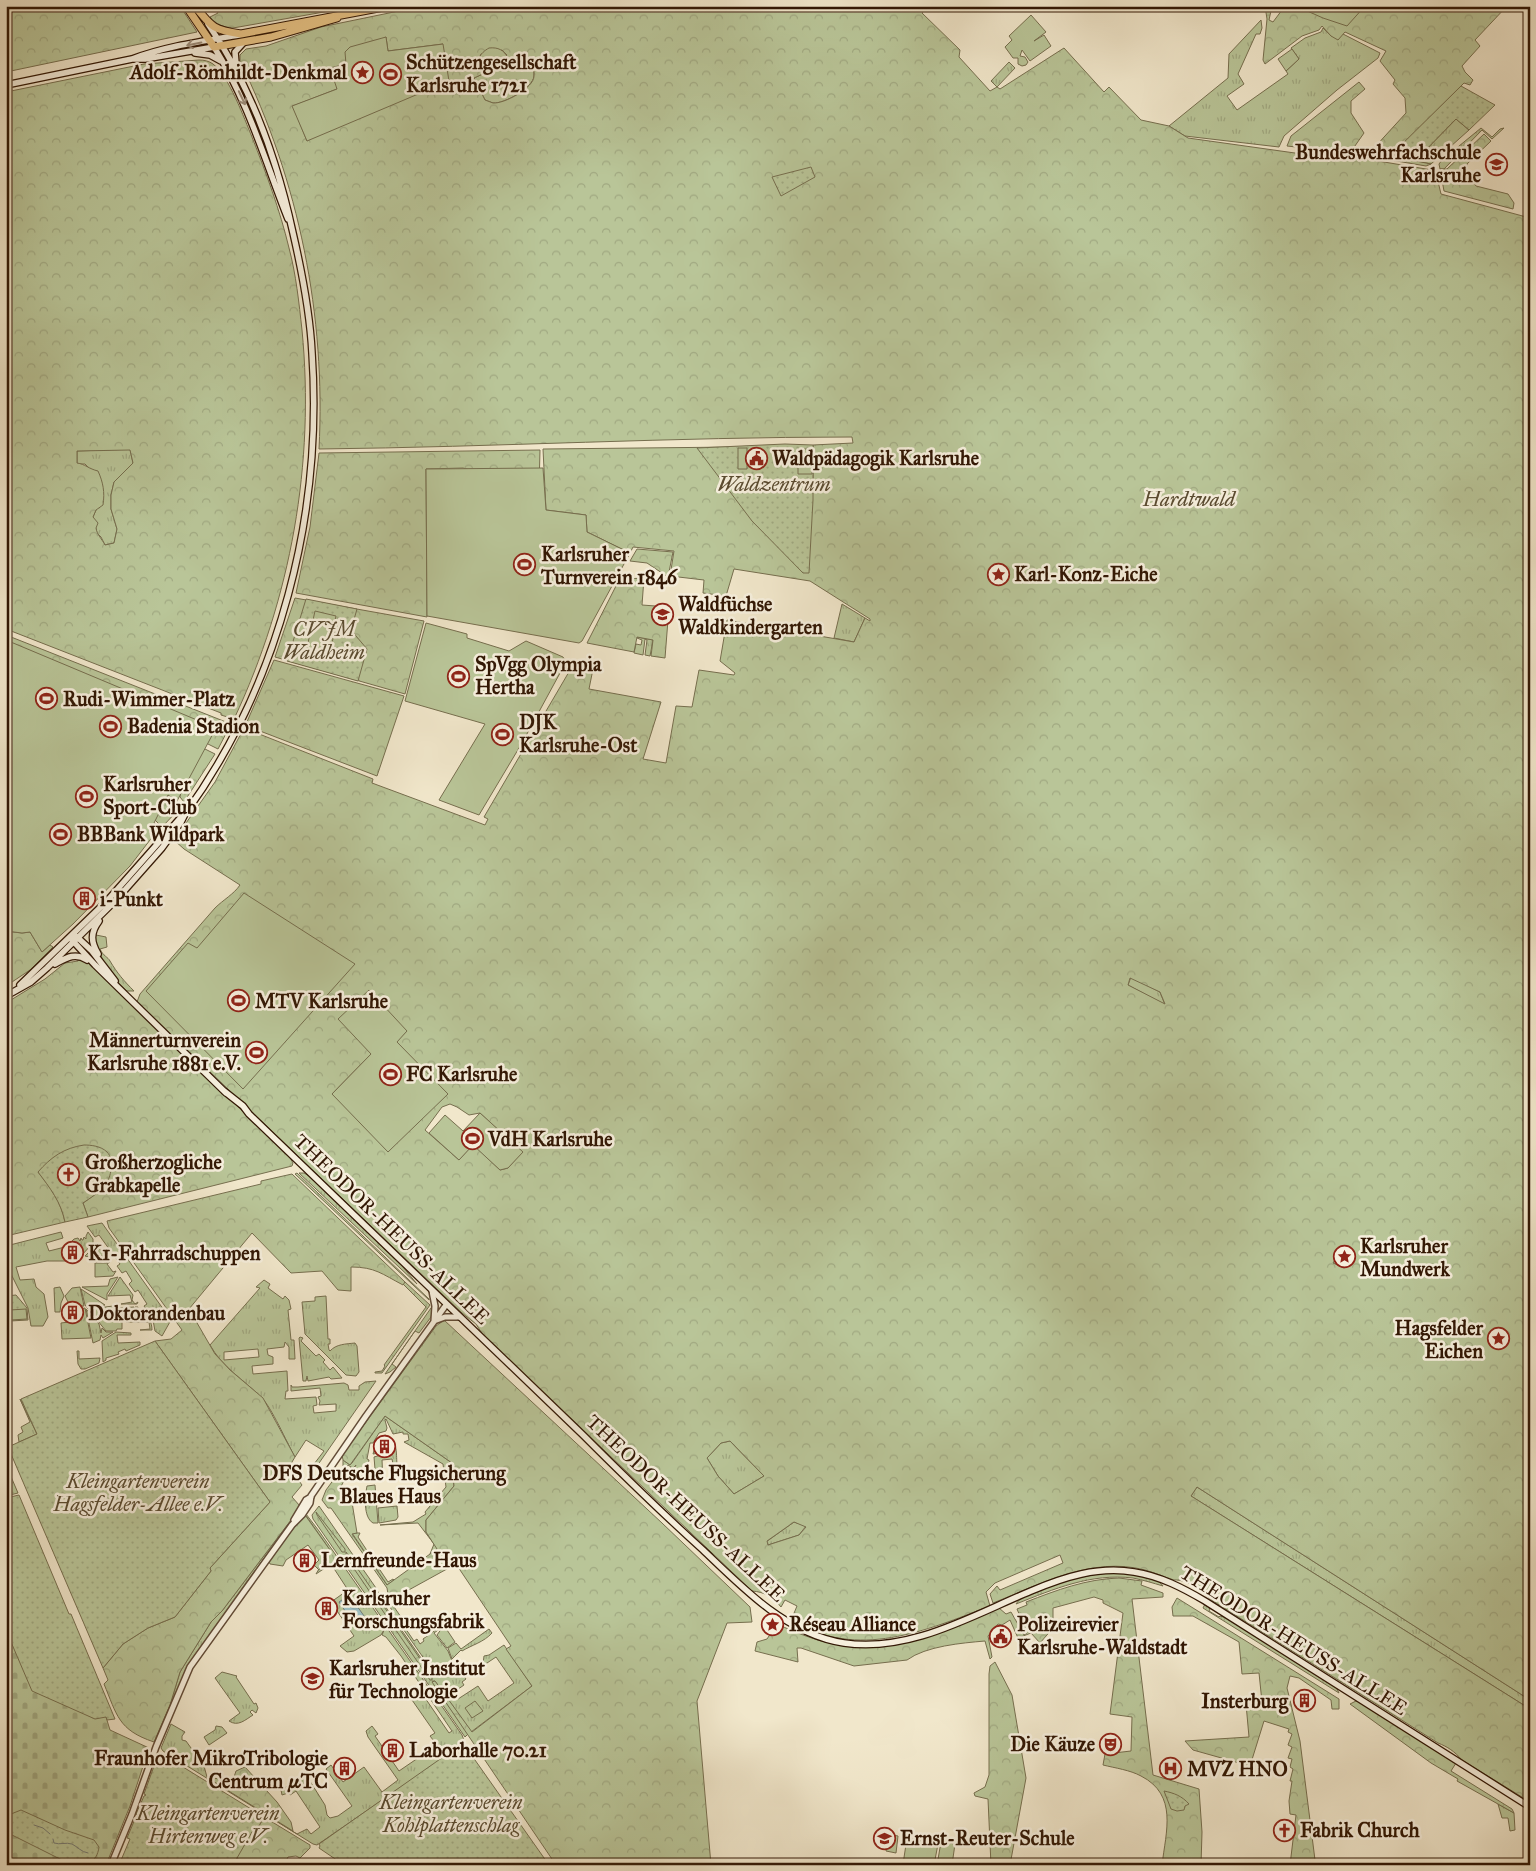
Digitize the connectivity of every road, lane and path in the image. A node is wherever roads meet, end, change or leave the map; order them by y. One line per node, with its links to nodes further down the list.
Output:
1 (186, 6): 8 (main road)
2 (195, 6): 5 (main road)
3 (389, 6): 4 (main road)
4 (344, 15): 6 (main road); 9 (main road)
5 (207, 22): 6 (main road); 7 (main road)
6 (241, 34): 7 (main road)
7 (218, 39): 8 (main road); 10 (main road)
8 (210, 40): 11 (main road); 13 (main road, one-way to 13)
9 (244, 42): 10 (main road); 15 (main road)
10 (222, 46): 11 (main road); 15 (main road)
11 (214, 48): 12 (main road); 14 (main road)
12 (188, 52): 13 (main road); 14 (main road)
13 (132, 59): 16 (main road)
14 (224, 63): 17 (main road, one-way to 17)
15 (237, 71): 17 (main road)
16 (6, 84)
17 (293, 233): 18 (main road)
18 (185, 814): 19 (main road); 20 (main road)
19 (110, 907): 20 (main road); 22 (main road)
20 (74, 938): 21 (main road, THEODOR-HEUSS-ALLEE); 22 (main road, THEODOR-HEUSS-ALLEE); 23 (main road); 24 (main road)
21 (95, 965): 23 (main road); 25 (main road, THEODOR-HEUSS-ALLEE)
22 (105, 967): 25 (main road, THEODOR-HEUSS-ALLEE)
23 (47, 968): 24 (main road)
24 (17, 989): 26 (main road)
25 (120, 989): 27 (main road, THEODOR-HEUSS-ALLEE)
26 (6, 996)
27 (432, 1291): 28 (main road, THEODOR-HEUSS-ALLEE); 30 (street)
28 (446, 1305): 29 (main road, THEODOR-HEUSS-ALLEE); 30 (street)
29 (459, 1317): 30 (street); 31 (main road, THEODOR-HEUSS-ALLEE)
30 (434, 1321): 32 (street)
31 (1530, 1807)
32 (111, 1865)

